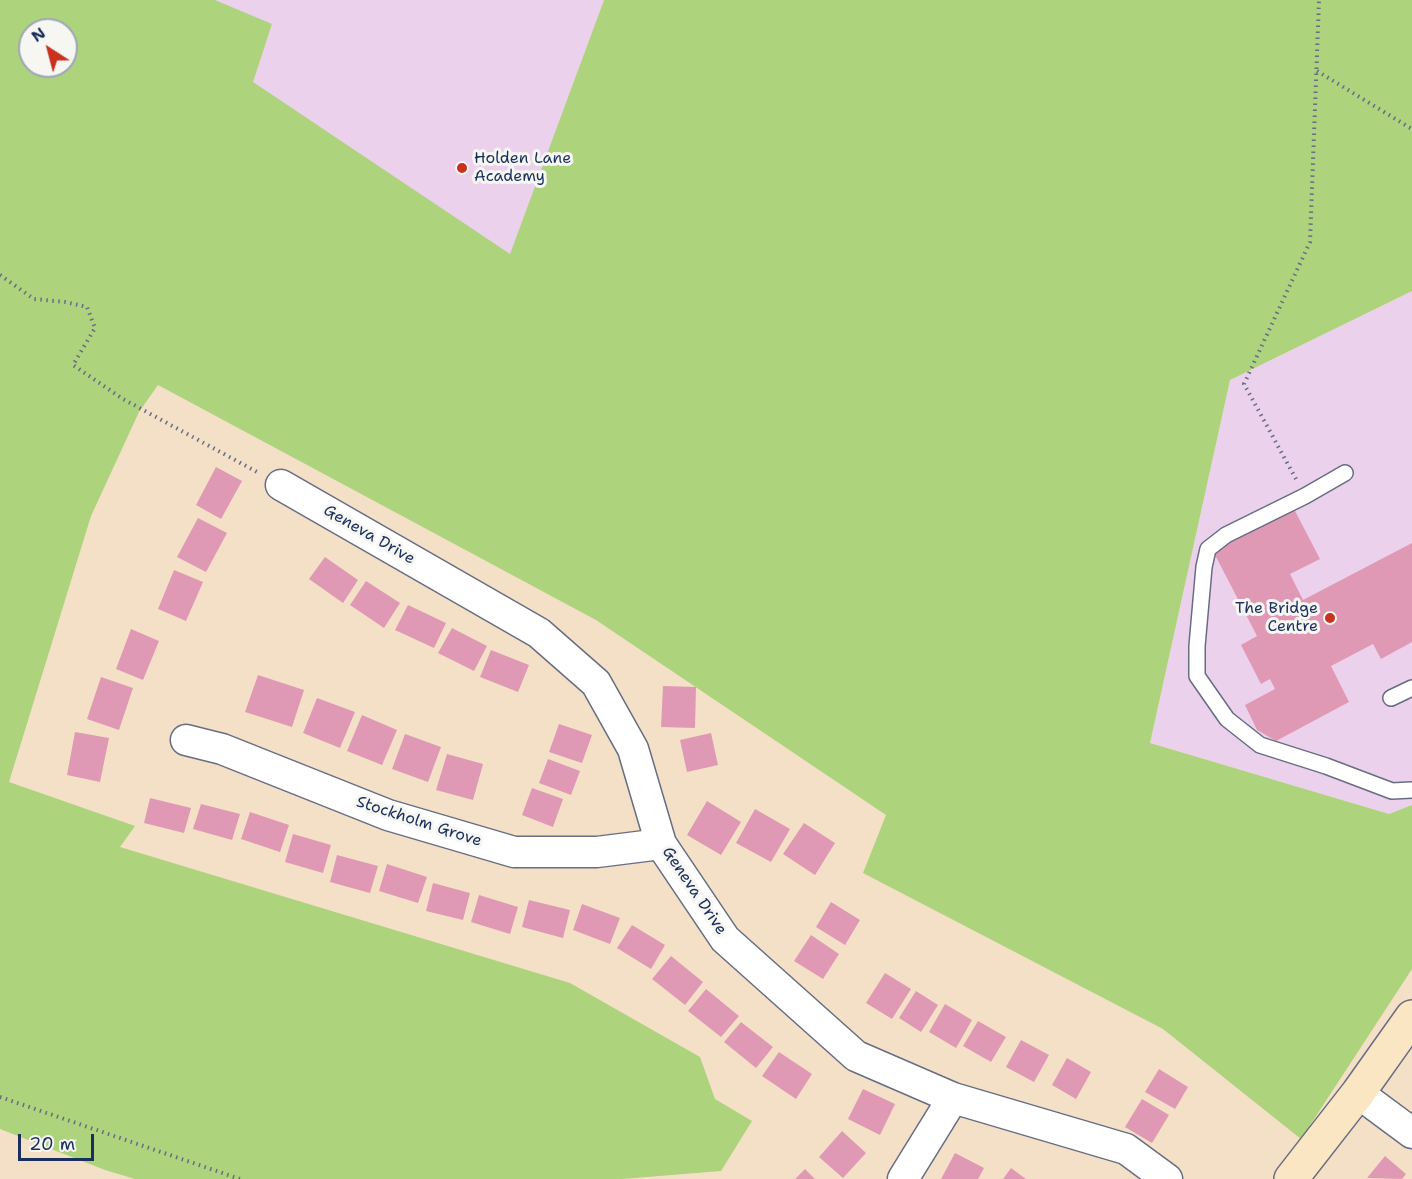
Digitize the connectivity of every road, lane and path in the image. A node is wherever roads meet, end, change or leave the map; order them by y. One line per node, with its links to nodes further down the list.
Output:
1 (1319, 0): 2 (path)
2 (1317, 70): 3 (path); 7 (path)
3 (1412, 129)
4 (0, 275): 6 (path)
5 (1345, 473): 7 (lane)
6 (281, 485): 12 (street, Geneva Drive)
7 (1305, 495): 11 (lane)
8 (1412, 688): 9 (lane)
9 (1391, 698)
10 (186, 740): 12 (street, Stockholm Grove)
11 (1412, 790)
12 (661, 844): 16 (street, Geneva Drive)
13 (1412, 1017): 14 (street)
14 (1358, 1093): 17 (street); 21 (street)
15 (0, 1097): 18 (path)
16 (953, 1098): 19 (street); 20 (street, Geneva Drive)
17 (1412, 1133)
18 (240, 1179)
19 (903, 1179)
20 (1167, 1179)
21 (1291, 1179)

